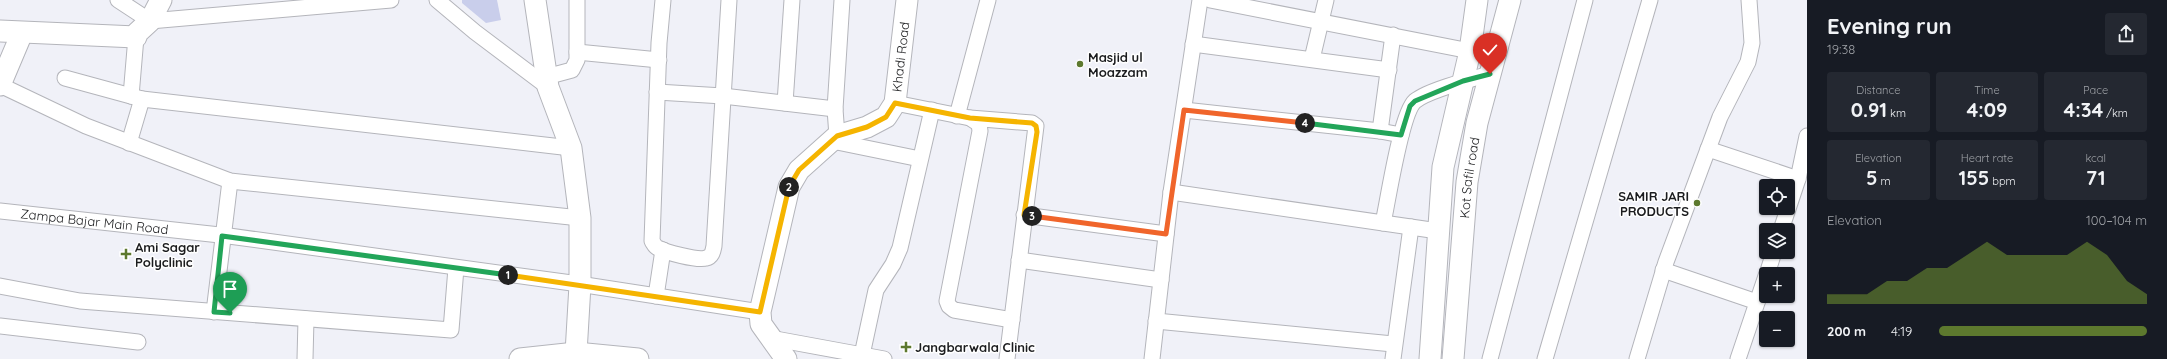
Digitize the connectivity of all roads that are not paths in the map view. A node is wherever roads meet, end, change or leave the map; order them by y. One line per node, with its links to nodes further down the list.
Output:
1 (118, 0): 21 (street)
2 (161, 0): 21 (street)
3 (391, 0): 21 (street)
4 (437, 0): 36 (street)
5 (535, 0): 36 (street)
6 (577, 0): 29 (street)
7 (663, 0): 31 (street)
8 (729, 0): 39 (street)
9 (792, 0): 41 (street)
10 (842, 0): 43 (street)
11 (907, 0): 42 (street, Khadi Road)
12 (988, 0): 46 (street)
13 (1200, 0): 27 (street)
14 (1210, 0): 22 (street)
15 (1326, 0): 22 (street)
16 (1477, 0): 28 (street, Kot Safil road)
17 (1510, 0): 33 (street, Kot Safil road)
18 (1585, 0): 97 (street)
19 (1650, 0): 98 (street)
20 (1749, 0): 53 (street)
21 (150, 21): 26 (street)
22 (1321, 22): 25 (street); 30 (street)
23 (0, 31): 24 (street)
24 (22, 33): 26 (street); 37 (street)
25 (1393, 35): 28 (street); 32 (street)
26 (136, 37): 40 (street)
27 (1193, 44): 30 (street); 45 (street)
28 (1470, 51): 35 (street, Kot Safil road)
29 (577, 52): 31 (street); 36 (street)
30 (1312, 59): 32 (street)
31 (658, 60): 38 (street)
32 (1388, 70): 47 (street)
33 (1490, 74): 35 (street); 96 (street, Kot Safil road)
34 (65, 78): 40 (street)
35 (1463, 81): 48 (street); 64 (street, Kot Safil road)
36 (547, 82): 52 (street)
37 (0, 85): 51 (street)
38 (657, 92): 39 (street); 67 (street)
39 (723, 96): 41 (street); 67 (street)
40 (136, 98): 51 (street); 52 (street)
41 (785, 103): 43 (street)
42 (895, 103): 44 (street); 50 (street, Khadi Road)
43 (835, 109): 50 (street)
44 (932, 110): 46 (street); 54 (street)
45 (1184, 110): 47 (street); 57 (street)
46 (964, 117): 59 (street); 80 (street)
47 (1380, 131): 48 (street)
48 (1401, 135): 61 (street)
49 (1807, 136): 55 (street)
50 (834, 138): 54 (street); 78 (street, Khadi Road)
51 (129, 143): 56 (street)
52 (571, 148): 60 (street)
53 (1708, 149): 55 (street); 70 (street)
54 (920, 159): 87 (street)
55 (1798, 179): 62 (street)
56 (230, 181): 60 (street); 66 (street)
57 (1171, 192): 61 (street); 65 (street)
58 (0, 211): 66 (street, Zampa Bajar Main Road)
59 (1024, 215): 65 (street); 68 (street)
60 (580, 218): 72 (street)
61 (1383, 223): 63 (street)
62 (1783, 223)
63 (1411, 227): 64 (street); 85 (street)
64 (1438, 231): 95 (street, Kot Safil road)
65 (1166, 234): 71 (street)
66 (222, 236): 69 (street, Zampa Bajar Main Road); 77 (street)
67 (663, 250): 74 (street)
68 (1019, 260): 71 (street); 80 (street)
69 (456, 268): 72 (street, Zampa Bajar Main Road); 79 (street)
70 (1663, 270): 76 (street); 99 (street)
71 (1161, 280): 81 (street)
72 (580, 285): 74 (street, Zampa Bajar Main Road); 86 (street)
73 (0, 286): 77 (street)
74 (656, 296): 78 (street, Zampa Bajar Main Road)
75 (1759, 296): 76 (street)
76 (1757, 302): 100 (street)
77 (214, 312): 79 (street)
78 (760, 312): 83 (street, Khadi Road)
79 (306, 319): 88 (street)
80 (1012, 320): 93 (street)
81 (1156, 321): 85 (street); 94 (street)
82 (0, 326): 84 (street)
83 (770, 338): 87 (street); 91 (street, Khadi Road)
84 (138, 342)
85 (1393, 352)
86 (576, 353): 89 (street); 90 (street)
87 (862, 355): 92 (street)
88 (304, 359)
89 (520, 359)
90 (638, 359)
91 (786, 359)
92 (884, 359)
93 (1007, 359)
94 (1152, 359)
95 (1430, 359)
96 (1453, 359)
97 (1490, 359)
98 (1545, 359)
99 (1637, 359)
100 (1738, 359)

